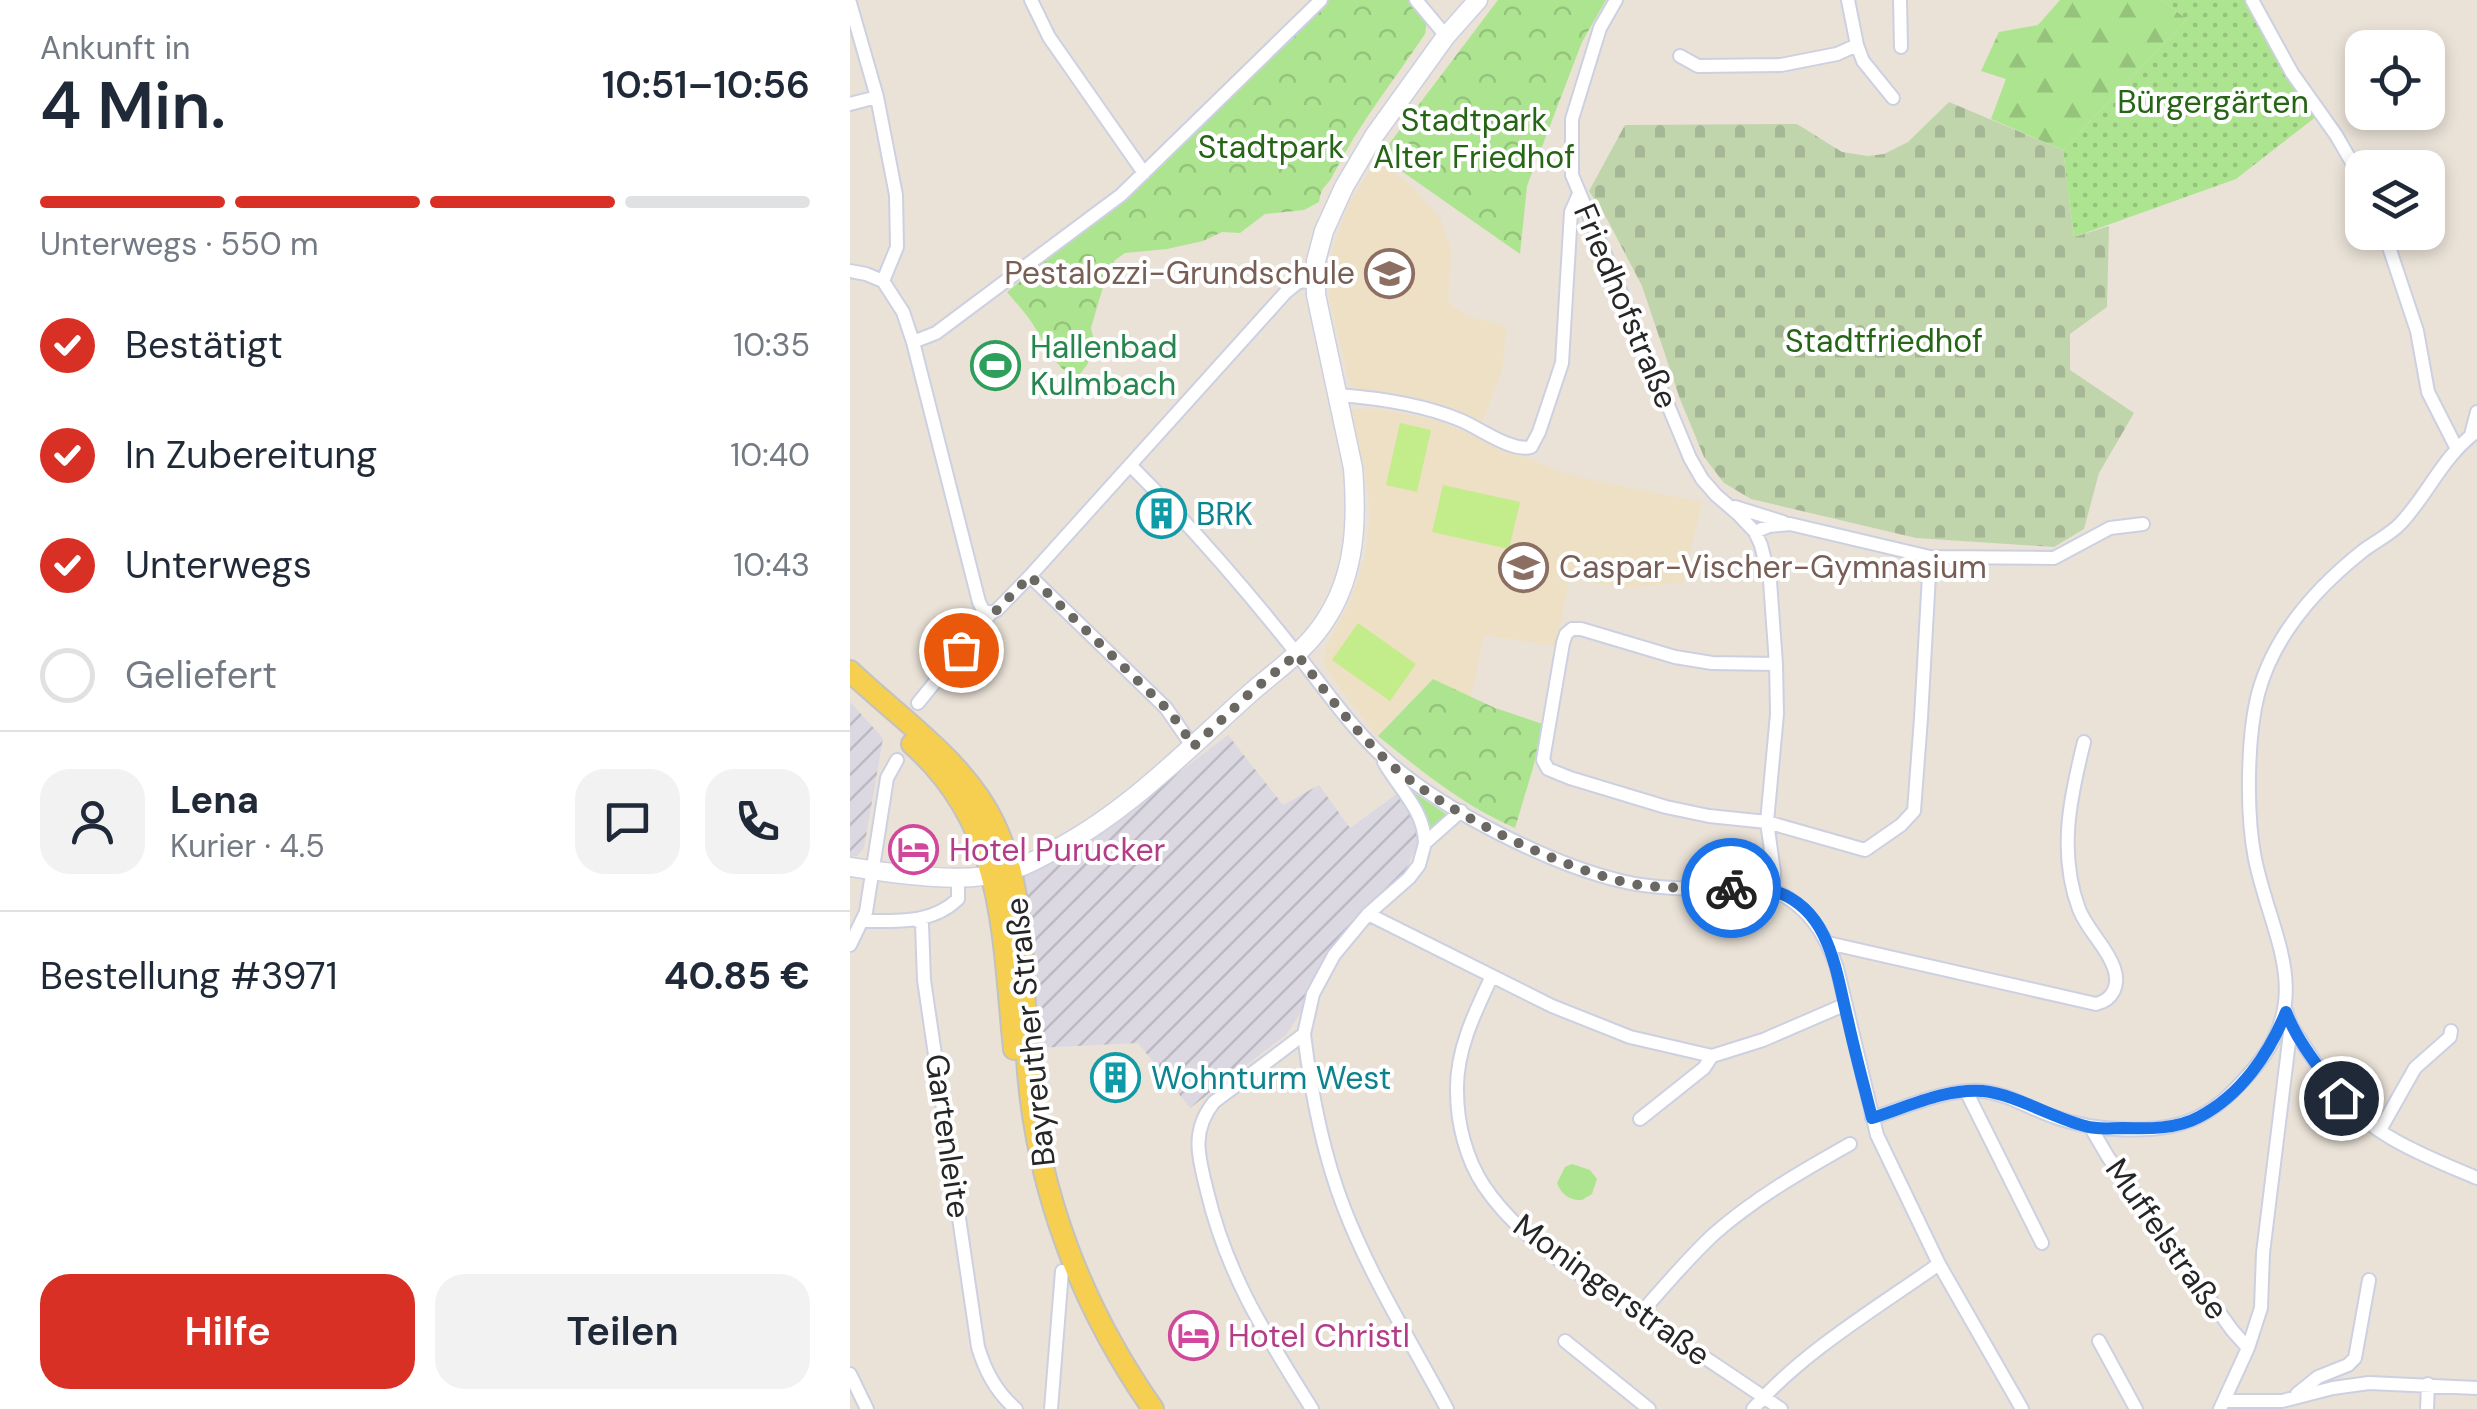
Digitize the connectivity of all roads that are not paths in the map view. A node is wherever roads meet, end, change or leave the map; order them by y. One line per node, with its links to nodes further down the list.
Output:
1 (1031, 0): 19 (street)
2 (1321, 0): 19 (street)
3 (1416, 0): 11 (street)
4 (1466, 0): 11 (street)
5 (1478, 0): 11 (street)
6 (1616, 0): 20 (street, Friedhofstraße)
7 (1848, 0): 12 (street)
8 (1900, 0): 13 (street)
9 (2252, 0): 18 (street)
10 (850, 3): 15 (street)
11 (1446, 36): 23 (street)
12 (1857, 44): 14 (street); 16 (street)
13 (1901, 47)
14 (1680, 56)
15 (877, 97): 17 (street); 24 (street)
16 (1892, 98)
17 (850, 104)
18 (2345, 151)
19 (1144, 173): 25 (street)
20 (1580, 194): 26 (street); 30 (street, Friedhofstraße)
21 (2390, 250): 28 (street)
22 (850, 271): 24 (street)
23 (1316, 278): 26 (street); 29 (street)
24 (884, 281): 25 (street)
25 (914, 342): 36 (street)
26 (1338, 394): 37 (street)
27 (2477, 412): 28 (street)
28 (2467, 438): 61 (street)
29 (1130, 465): 35 (street); 37 (street)
30 (1722, 502): 31 (street); 33 (street, Friedhofstraße)
31 (1790, 524): 33 (street); 34 (street)
32 (2144, 524): 34 (street)
33 (1756, 532): 38 (street)
34 (1930, 556): 47 (street)
35 (1030, 576): 36 (street); 43 (street)
36 (991, 613): 41 (street)
37 (1297, 654): 43 (street); 44 (street)
38 (1776, 664): 47 (street); 47 (street)
39 (850, 672): 51 (main road)
40 (850, 687): 51 (main road)
41 (918, 704)
42 (2084, 742): 57 (street)
43 (1193, 747): 51 (street)
44 (1378, 751): 46 (street); 48 (street)
45 (897, 760): 50 (street)
46 (1461, 811): 48 (street); 53 (street)
47 (1767, 822): 53 (street)
48 (1425, 843): 54 (street)
49 (850, 866): 50 (street)
50 (871, 870): 52 (street); 56 (street)
51 (1002, 872): 52 (street); 74 (main road, Bayreuther Straße); 90 (main road, Bayreuther Straße)
52 (958, 876): 55 (street)
53 (1773, 890): 57 (street)
54 (1368, 914): 59 (street); 63 (street)
55 (918, 921): 56 (street); 87 (street, Gartenleite)
56 (863, 922): 58 (street)
57 (1828, 943): 60 (street)
58 (850, 946)
59 (1492, 976): 64 (street); 76 (street, Moningerstraße)
60 (1844, 1005): 64 (street); 66 (street)
61 (2288, 1018): 68 (street); 69 (street); 79 (street)
62 (2451, 1031): 69 (street)
63 (1304, 1034): 91 (street); 92 (street)
64 (1712, 1056): 67 (street)
65 (1966, 1091): 66 (street); 68 (street); 72 (street)
66 (1872, 1118): 73 (street)
67 (1640, 1119)
68 (2091, 1128): 79 (street, Muffelstraße)
69 (2380, 1130): 71 (street)
70 (1850, 1144): 76 (street)
71 (2477, 1178)
72 (2042, 1243)
73 (1939, 1264): 84 (street); 96 (street)
74 (1062, 1271): 88 (street); 89 (main road, Bayreuther Straße)
75 (2369, 1280): 83 (street)
76 (1640, 1314): 84 (street, Moningerstraße)
77 (1565, 1341): 93 (street)
78 (2099, 1341): 97 (street)
79 (2248, 1348): 85 (street)
80 (850, 1374): 86 (street)
81 (2428, 1384): 82 (street); 83 (street); 98 (street)
82 (2477, 1388)
83 (2296, 1396): 85 (street)
84 (1763, 1397): 94 (street); 95 (street, Moningerstraße)
85 (2222, 1405)
86 (867, 1409)
87 (1016, 1409)
88 (1051, 1409)
89 (1140, 1409)
90 (1152, 1409)
91 (1312, 1409)
92 (1447, 1409)
93 (1650, 1409)
94 (1753, 1409)
95 (1781, 1409)
96 (2022, 1409)
97 (2136, 1409)
98 (2427, 1409)

